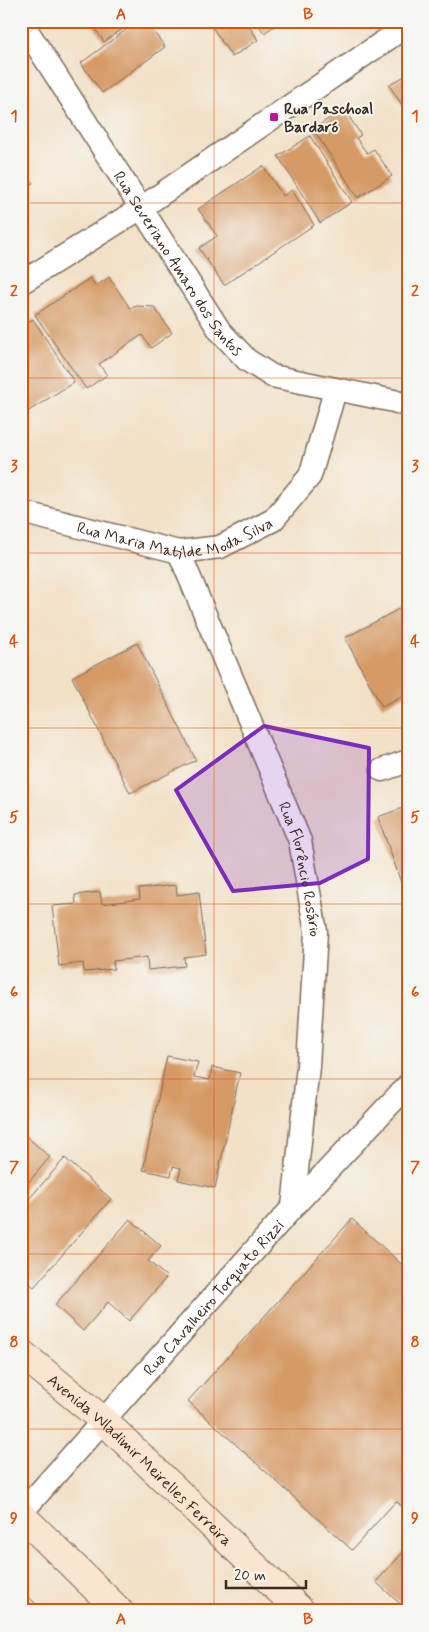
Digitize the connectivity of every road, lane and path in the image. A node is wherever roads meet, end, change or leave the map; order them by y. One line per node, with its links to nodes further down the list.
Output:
1 (21, 21): 3 (street, Rua Severiano Amaro dos Santos)
2 (408, 25): 3 (street)
3 (141, 208): 4 (street); 5 (street, Rua Severiano Amaro dos Santos)
4 (21, 283)
5 (335, 391): 6 (street, Rua Severiano Amaro dos Santos); 8 (street, Rua Maria Matilde Moda Silva)
6 (408, 406)
7 (21, 512): 8 (street, Rua Maria Matilde Moda Silva)
8 (179, 552): 12 (street, Rua Florêncio Rosário)
9 (408, 761): 10 (street)
10 (382, 770)
11 (408, 1085): 12 (street, Rua Cavalheiro Torquato Rizzi)
12 (293, 1207): 14 (street, Rua Cavalheiro Torquato Rizzi)
13 (21, 1353): 14 (main road, Avenida Wladimir Meirelles Ferreira)
14 (104, 1421): 15 (street, Rua Cavalheiro Torquato Rizzi); 17 (main road, Avenida Wladimir Meirelles Ferreira)
15 (21, 1514): 16 (main road)
16 (119, 1611)
17 (301, 1611)

